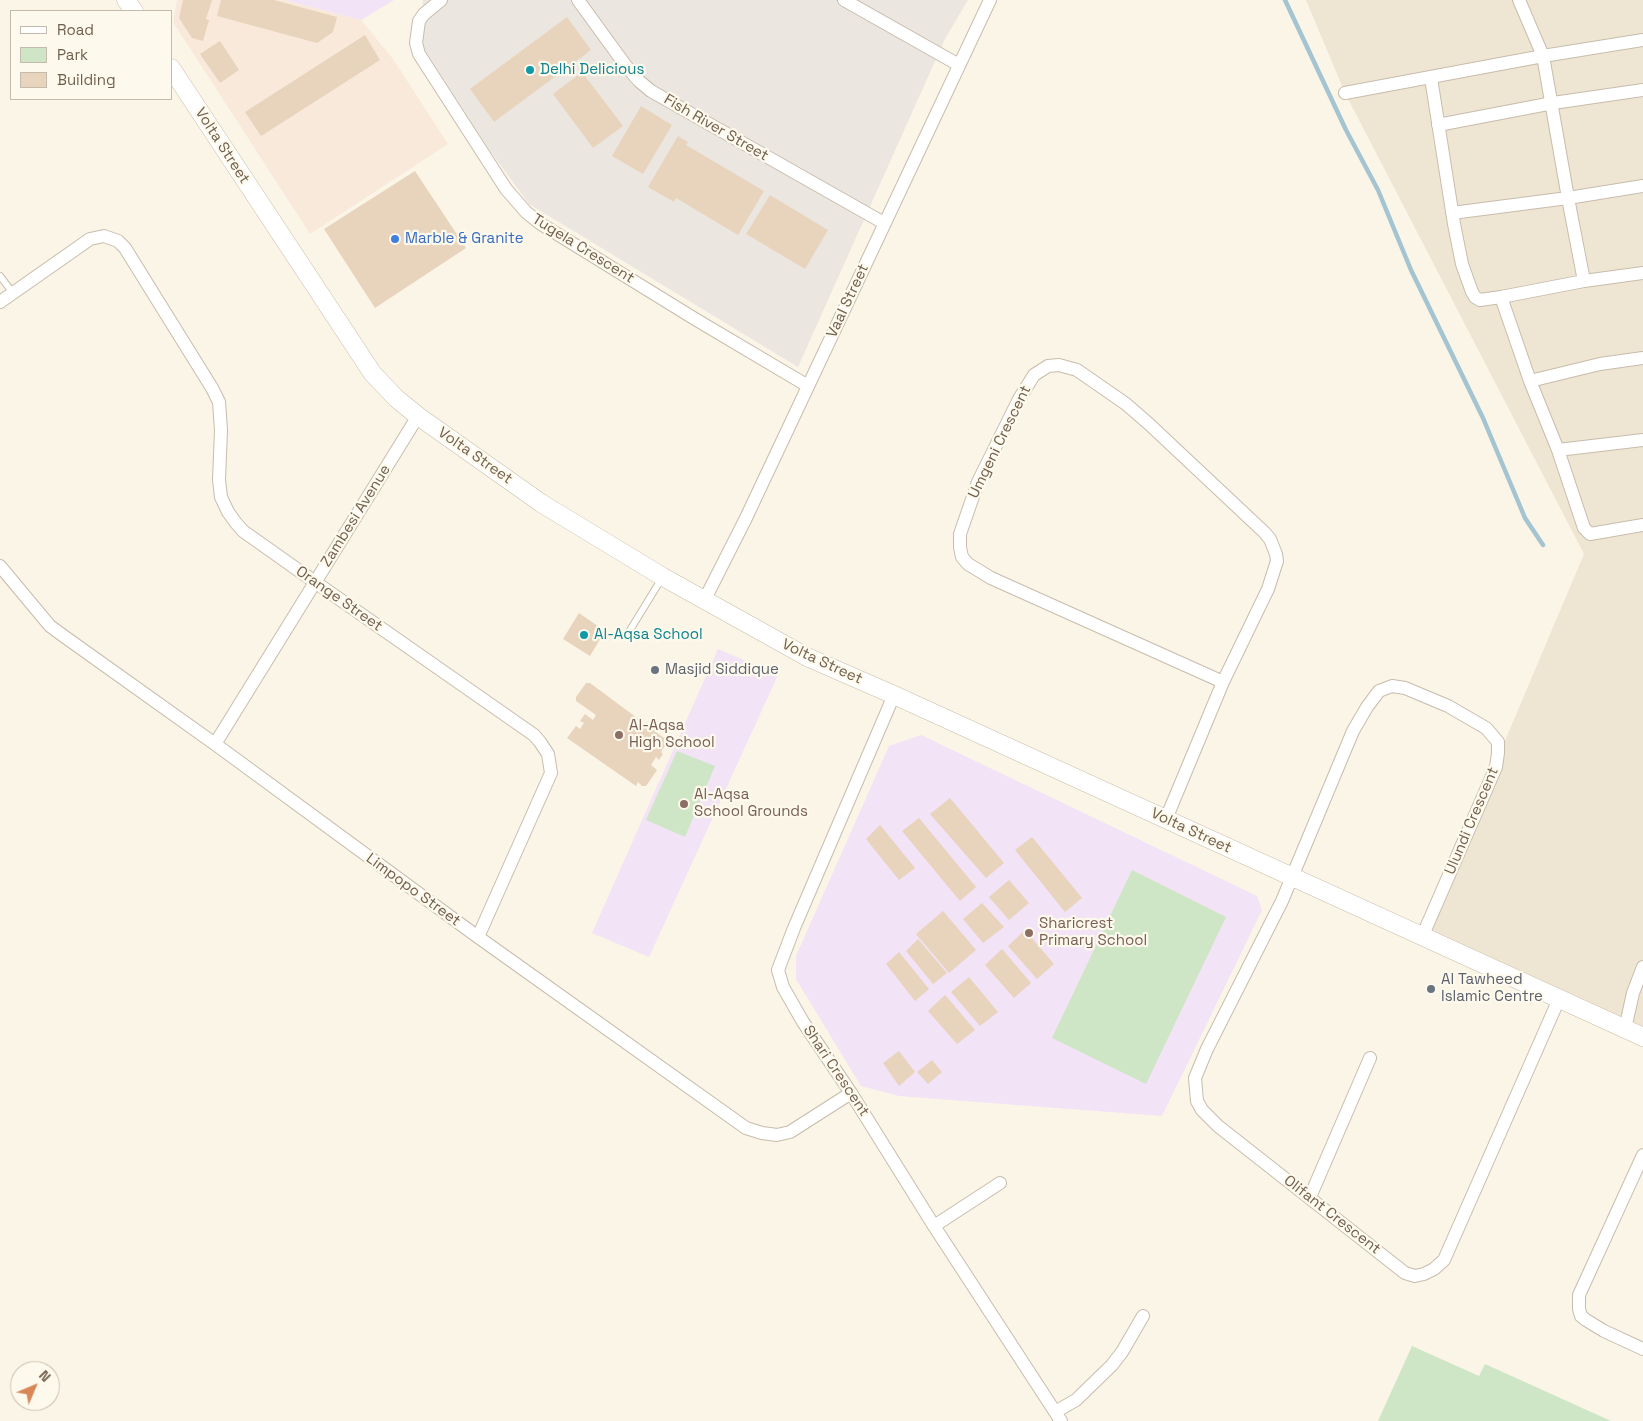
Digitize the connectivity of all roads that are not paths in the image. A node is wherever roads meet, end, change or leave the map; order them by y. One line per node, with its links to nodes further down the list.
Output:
1 (441, 0): 27 (street, Tugela Crescent)
2 (578, 0): 18 (street, Fish River Street)
3 (844, 0): 8 (street)
4 (990, 0): 8 (street, Vaal Street)
5 (1519, 0): 7 (street)
6 (1643, 40): 7 (street)
7 (1543, 56): 10 (street); 13 (street)
8 (959, 65): 18 (street, Vaal Street)
9 (172, 70): 28 (street, Volta Street)
10 (1430, 78): 12 (street); 14 (street)
11 (1643, 90): 13 (street)
12 (1345, 93)
13 (1552, 103): 14 (street); 16 (street)
14 (1438, 125): 17 (street)
15 (1643, 186): 16 (street)
16 (1568, 198): 17 (street); 21 (street)
17 (1452, 213): 23 (street)
18 (884, 223): 27 (street, Vaal Street)
19 (1643, 273): 21 (street)
20 (0, 276): 22 (lane)
21 (1584, 281): 23 (street)
22 (13, 293): 24 (street); 34 (street, Orange Street)
23 (1500, 297): 26 (street)
24 (0, 302)
25 (1643, 358): 26 (street)
26 (1530, 380): 30 (street)
27 (808, 386): 35 (street, Vaal Street)
28 (418, 416): 33 (street, Volta Street); 34 (street, Zambesi Avenue)
29 (1643, 440): 30 (street)
30 (1558, 450): 31 (street)
31 (1643, 525)
32 (0, 566): 39 (street, Limpopo Street)
33 (663, 577): 35 (street, Volta Street); 36 (lane)
34 (315, 582): 39 (street, Zambesi Avenue); 42 (street, Orange Street)
35 (704, 601): 38 (street, Volta Street)
36 (627, 635)
37 (1223, 682): 37 (street, Umgeni Crescent); 40 (street, Umgeni Crescent)
38 (894, 695): 40 (street, Volta Street); 49 (street, Shari Crescent)
39 (214, 744): 42 (street, Limpopo Street)
40 (1166, 819): 41 (street, Volta Street)
41 (1291, 877): 43 (street, Volta Street); 43 (street, Ulundi Crescent); 52 (street, Olifant Crescent)
42 (478, 937): 49 (street, Limpopo Street)
43 (1422, 938): 45 (street, Volta Street)
44 (1643, 967): 46 (street)
45 (1559, 999): 46 (street, Volta Street); 52 (street, Olifant Crescent)
46 (1625, 1029): 47 (street, Volta Street)
47 (1643, 1037)
48 (1370, 1058): 52 (street)
49 (851, 1093): 53 (street, Shari Crescent)
50 (1643, 1155): 55 (street)
51 (1000, 1184): 53 (street)
52 (1310, 1197)
53 (934, 1226): 56 (street, Shari Crescent)
54 (1143, 1316): 56 (street)
55 (1643, 1349)
56 (1058, 1416)

